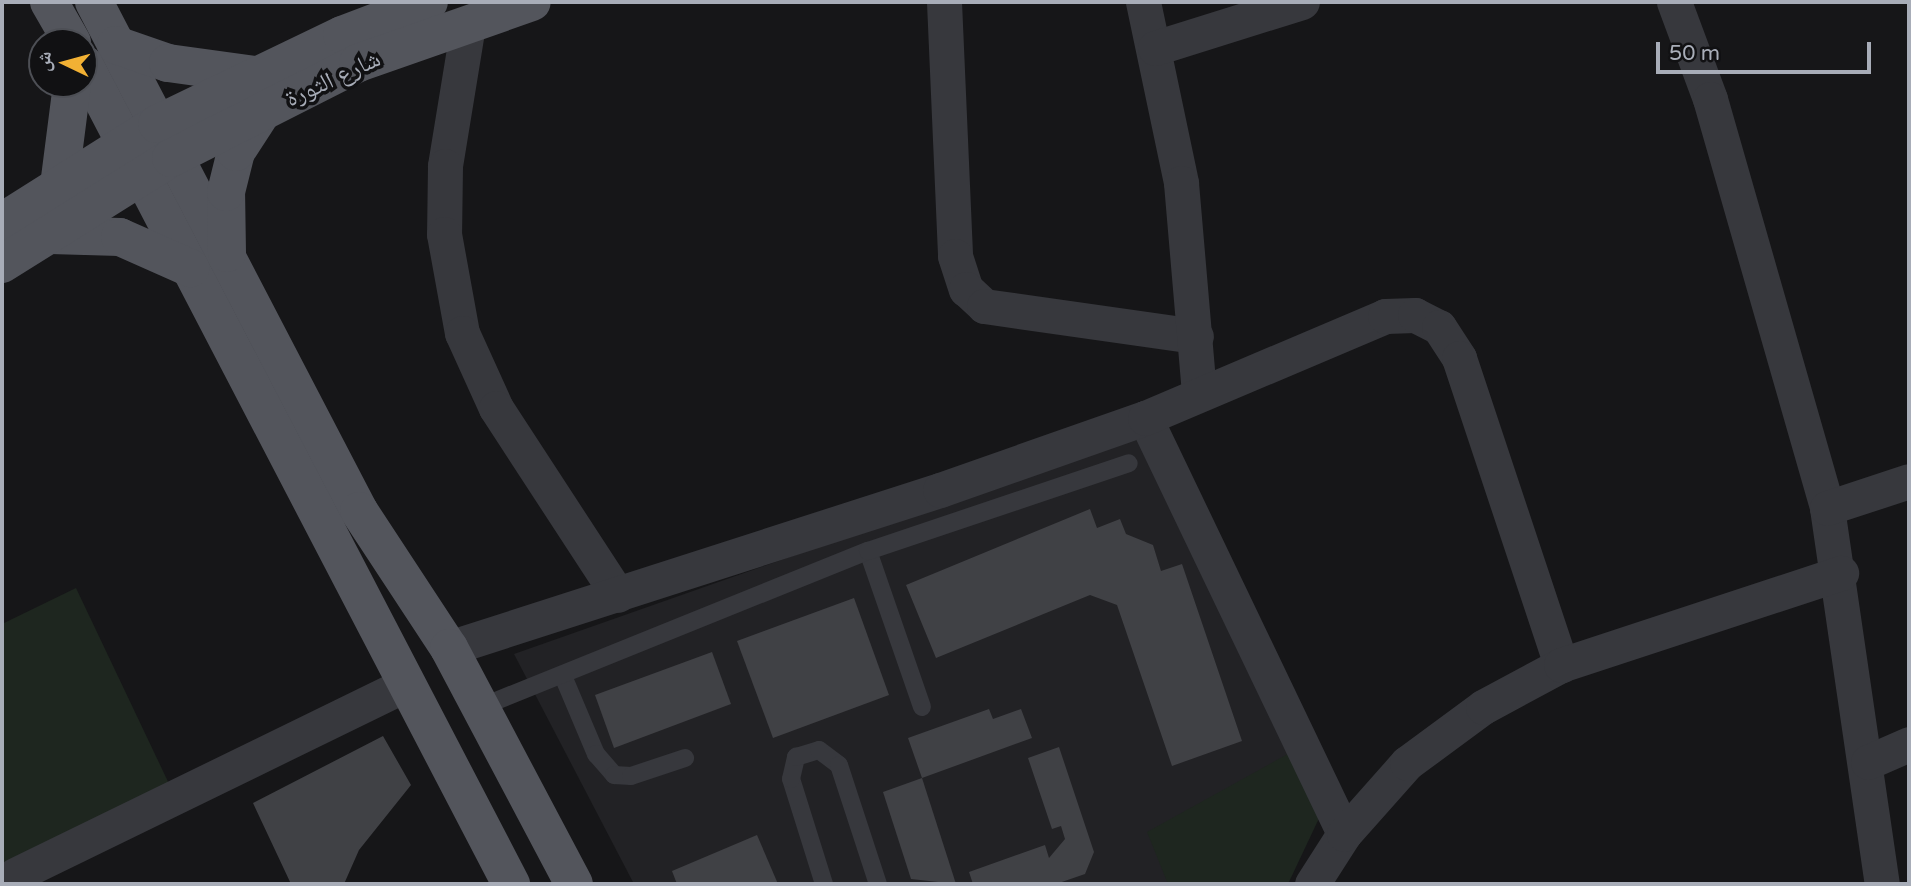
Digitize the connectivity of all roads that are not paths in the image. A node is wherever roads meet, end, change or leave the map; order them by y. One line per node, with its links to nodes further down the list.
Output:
1 (94, 2): 9 (main road)
2 (429, 2): 13 (main road, شارع الثورة)
3 (532, 2): 8 (main road, شارع الثورة)
4 (944, 2): 23 (street)
5 (1143, 2): 11 (street)
6 (1302, 2): 11 (street)
7 (1674, 2): 28 (street)
8 (468, 25): 15 (main road, شارع الثورة); 31 (street)
9 (81, 28)
10 (98, 44): 13 (main road)
11 (1155, 48): 23 (street)
12 (98, 71): 16 (main road)
13 (254, 75): 16 (main road, شارع الثورة)
14 (70, 98): 17 (main road)
15 (260, 115): 16 (main road, شارع الثورة); 20 (main road)
16 (150, 150): 17 (main road); 19 (main road); 20 (main road); 22 (main road)
17 (59, 186): 18 (main road)
18 (2, 222)
19 (49, 235): 21 (main road); 22 (main road)
20 (227, 258): 32 (main road)
21 (2, 264)
22 (190, 268): 35 (main road)
23 (1196, 336): 24 (street)
24 (1199, 392): 25 (street); 33 (street)
25 (1145, 418): 31 (street); 41 (street)
26 (1129, 463): 29 (lane)
27 (1909, 481): 28 (street)
28 (1827, 508): 30 (street)
29 (869, 551): 34 (lane); 37 (lane)
30 (1841, 573): 33 (street); 40 (street)
31 (618, 595): 32 (street)
32 (449, 648): 36 (main road)
33 (1561, 665): 41 (street)
34 (563, 676): 36 (lane); 39 (lane)
35 (406, 684): 42 (street); 43 (main road)
36 (481, 707): 44 (main road)
37 (922, 707)
38 (1909, 744): 40 (street)
39 (685, 758)
40 (1868, 762): 48 (street)
41 (1344, 834): 47 (street)
42 (15, 875)
43 (511, 884)
44 (574, 884)
45 (824, 884): 46 (lane)
46 (878, 884)
47 (1312, 884)
48 (1882, 884)

